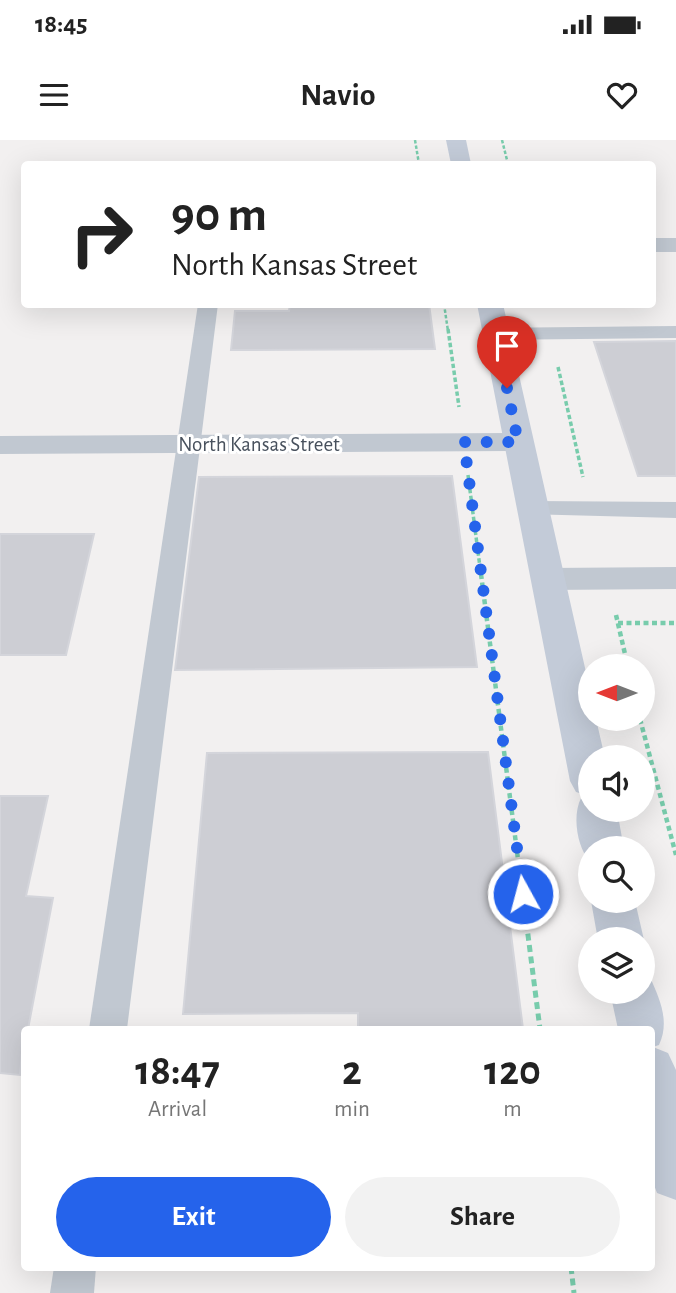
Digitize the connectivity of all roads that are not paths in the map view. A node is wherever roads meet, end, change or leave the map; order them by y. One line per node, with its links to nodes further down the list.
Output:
1 (456, 140): 2 (main road)
2 (460, 161)
3 (656, 245): 4 (street)
4 (676, 245)
5 (207, 308): 9 (lane)
6 (493, 319): 7 (lane); 8 (main road)
7 (676, 332)
8 (518, 442): 9 (street, North Kansas Street); 11 (main road)
9 (188, 444): 10 (street, North Kansas Street); 17 (lane)
10 (0, 445)
11 (533, 509): 12 (lane); 14 (main road)
12 (676, 510)
13 (676, 578): 14 (street)
14 (548, 579): 15 (main road)
15 (583, 745)
16 (636, 1004): 18 (main road)
17 (108, 1026)
18 (641, 1026)
19 (655, 1086): 20 (main road)
20 (675, 1169)
21 (75, 1271): 22 (lane)
22 (72, 1293)

